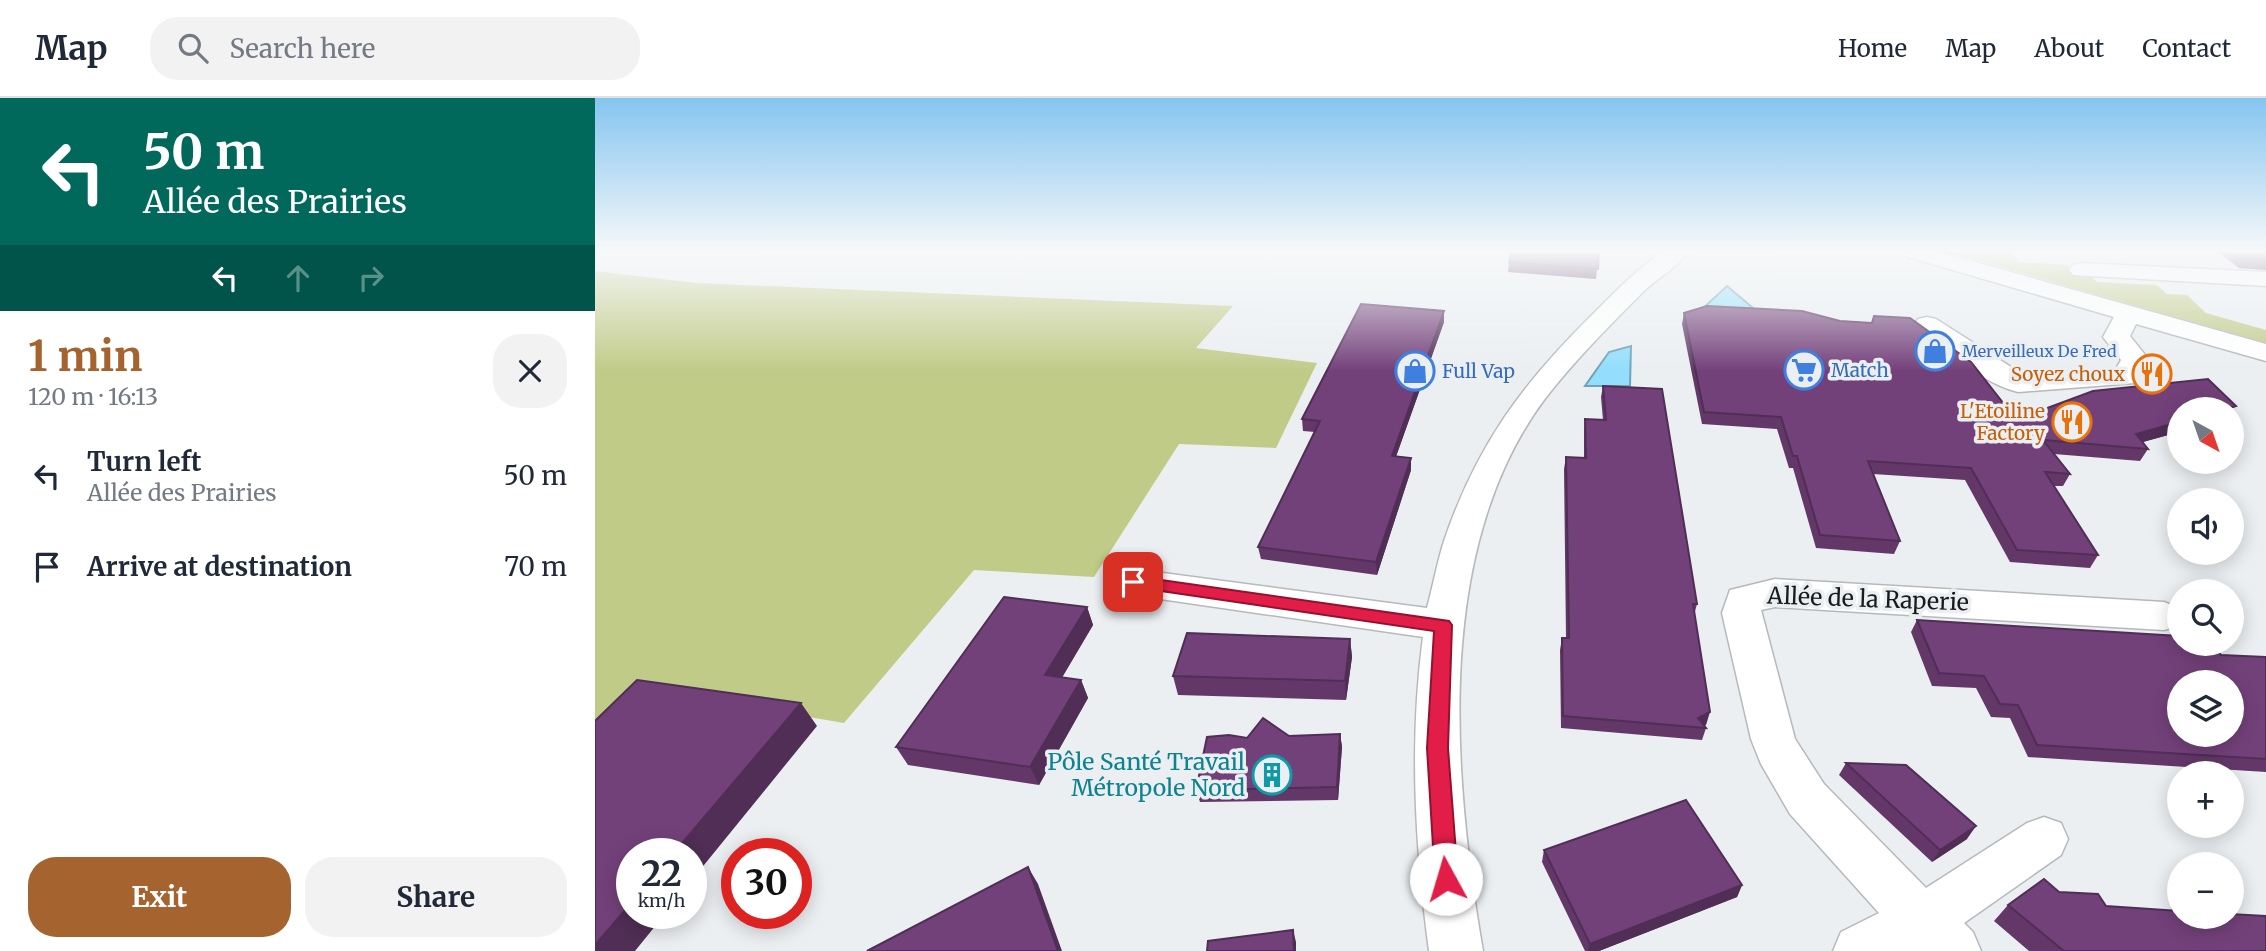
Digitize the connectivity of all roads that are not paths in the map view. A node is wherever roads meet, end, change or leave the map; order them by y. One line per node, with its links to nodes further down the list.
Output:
1 (1629, 292): 8 (street)
2 (2056, 292): 3 (street)
3 (2129, 313): 4 (street); 5 (street)
4 (1927, 324)
5 (2266, 353)
6 (1133, 582): 8 (street)
7 (2164, 615): 10 (street, Allée de la Raperie)
8 (1443, 625): 11 (street)
9 (2044, 839): 10 (street)
10 (1938, 936): 12 (street)
11 (1456, 951)
12 (1860, 951)

